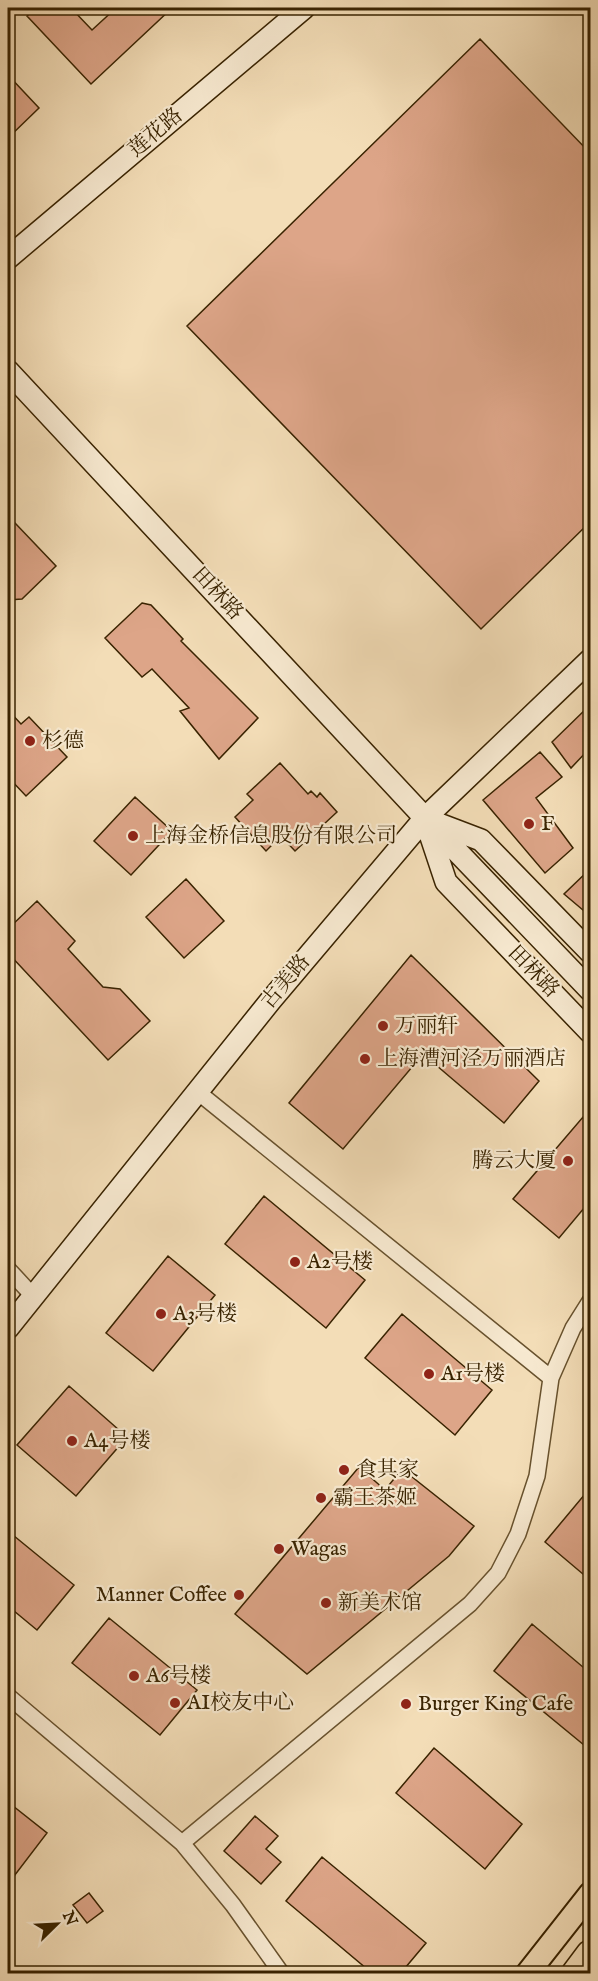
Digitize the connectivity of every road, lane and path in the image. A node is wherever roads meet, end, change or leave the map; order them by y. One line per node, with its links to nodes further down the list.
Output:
1 (304, 8): 2 (street, 莲花路)
2 (8, 258)
3 (8, 372): 5 (street, 田林路)
4 (591, 660): 5 (street, 古美路)
5 (425, 818): 6 (street, 田林路); 7 (street, 田林路); 8 (street, 田林路); 9 (street, 古美路)
6 (591, 952)
7 (591, 990)
8 (591, 1032)
9 (199, 1093): 11 (street, 古美路); 14 (street)
10 (8, 1269): 11 (street)
11 (33, 1296): 13 (street, 古美路)
12 (591, 1301): 14 (street)
13 (8, 1328)
14 (551, 1378): 16 (street)
15 (8, 1696): 16 (street)
16 (182, 1843): 19 (street)
17 (591, 1894): 20 (main road)
18 (591, 1954): 21 (highway)
19 (282, 1974)
20 (527, 1974)
21 (575, 1974)

